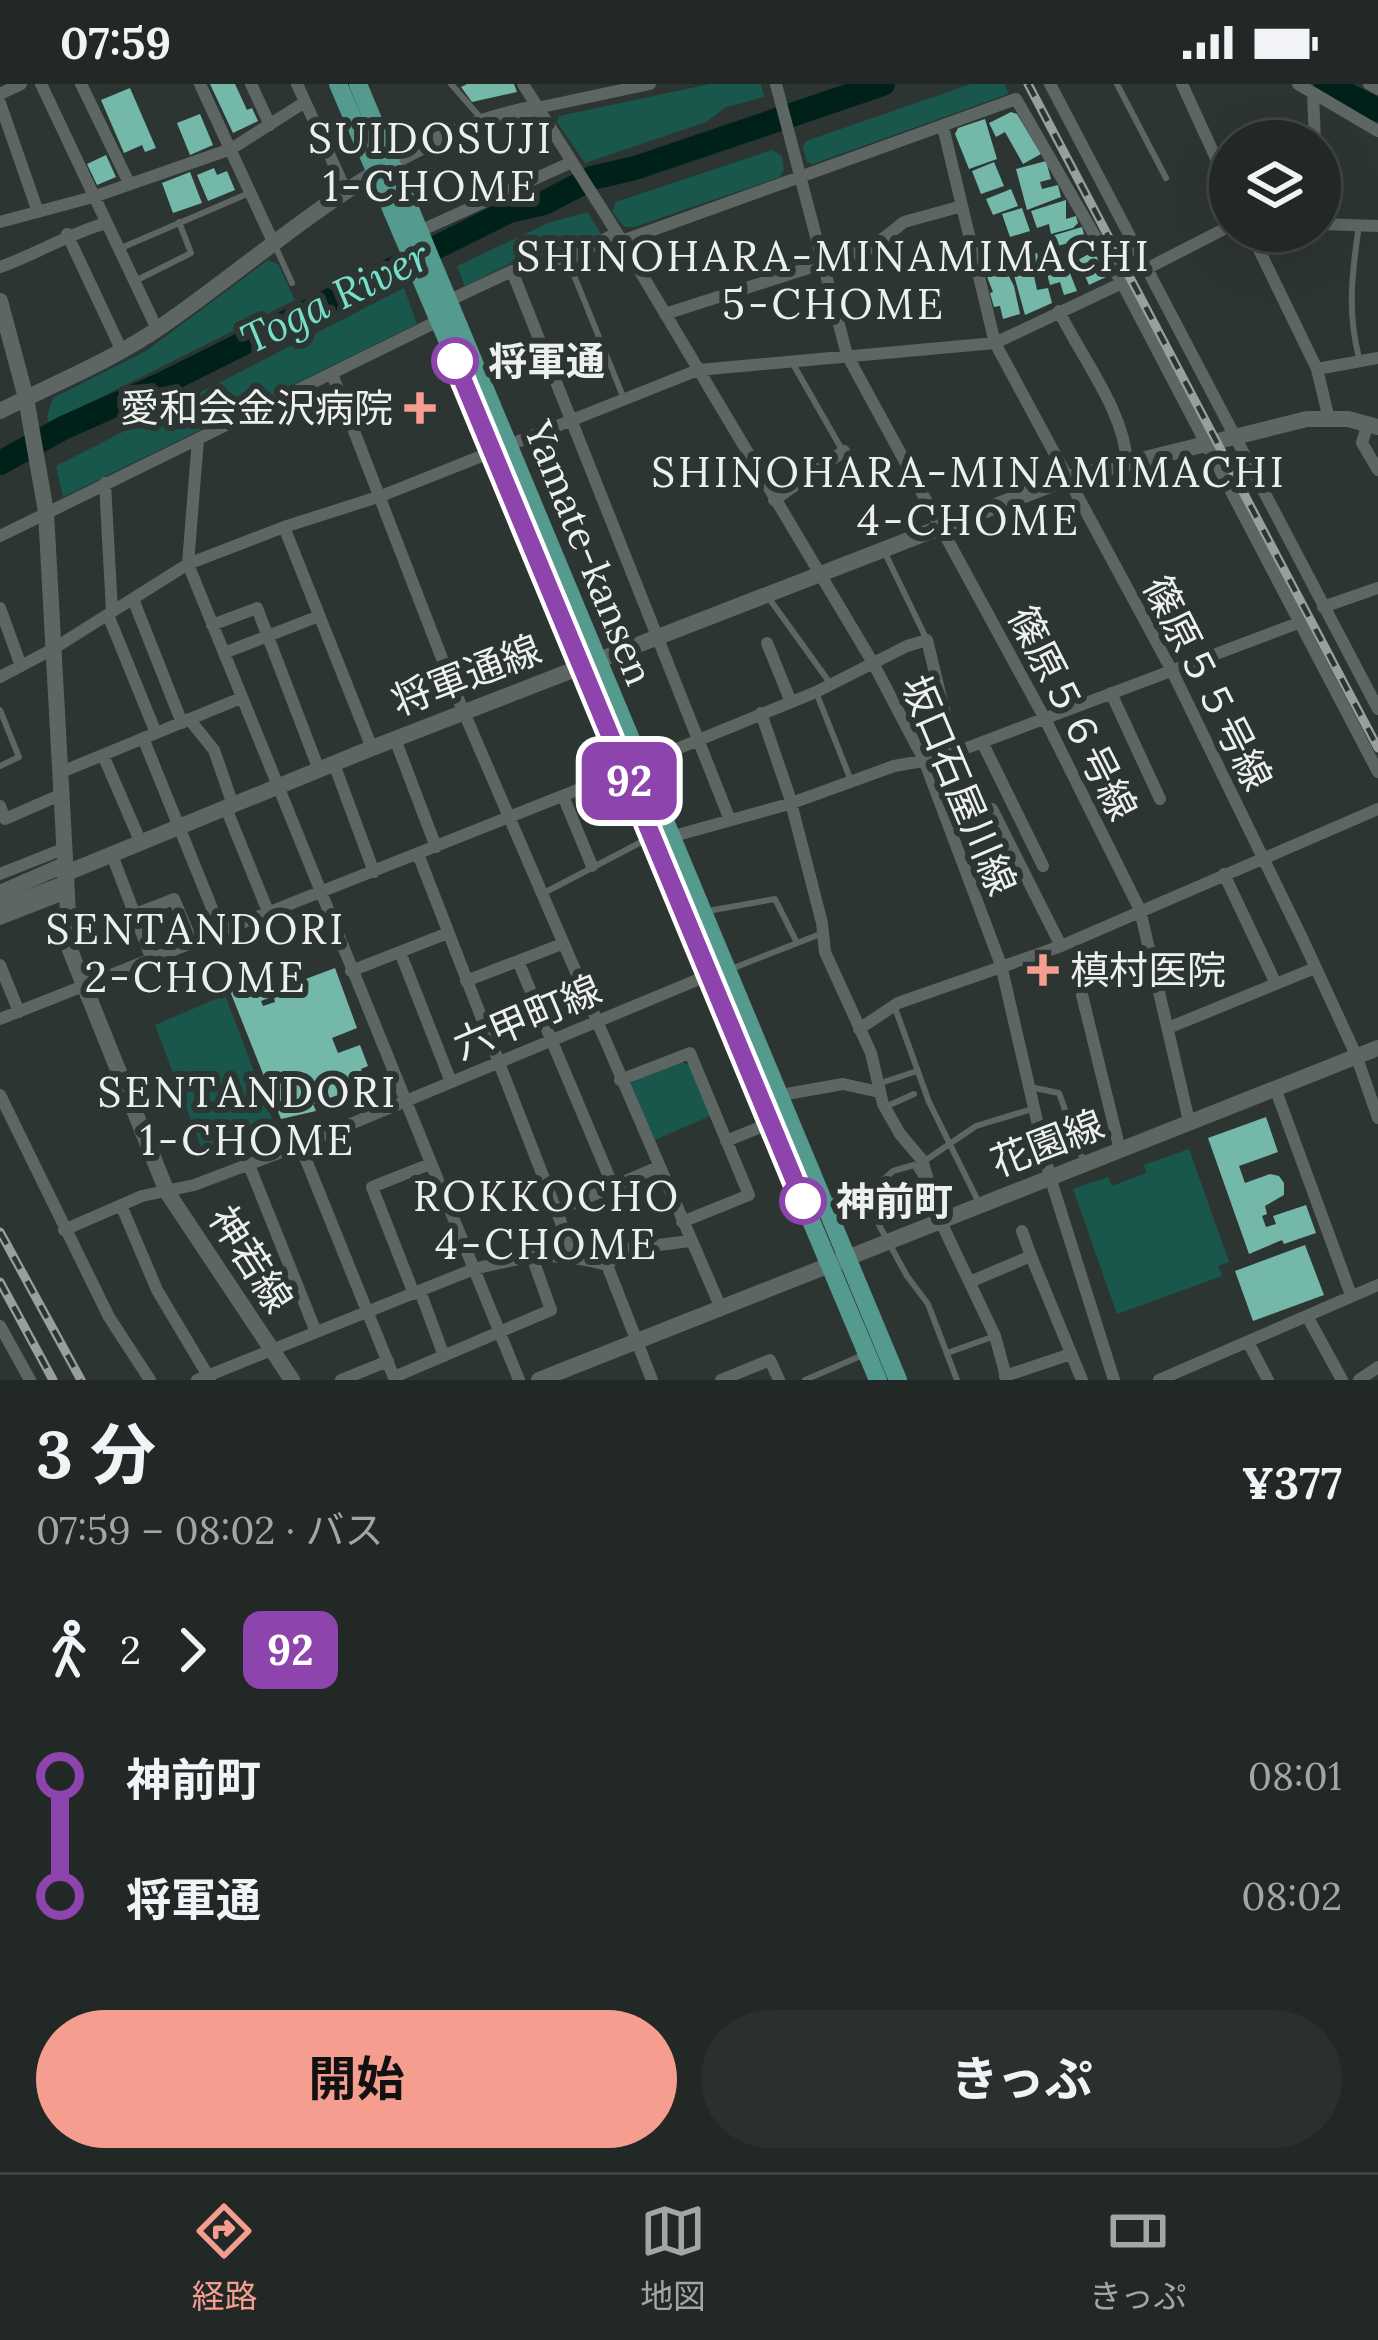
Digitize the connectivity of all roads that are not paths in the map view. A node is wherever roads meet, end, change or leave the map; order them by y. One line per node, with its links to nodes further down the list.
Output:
1 (20, 84): 20 (street)
2 (41, 84): 37 (street)
3 (81, 84): 34 (street)
4 (200, 84): 29 (street)
5 (251, 84): 25 (street)
6 (297, 84): 21 (street)
7 (338, 84): 31 (main road, Yamate-kansen)
8 (358, 84): 31 (main road, Yamate-kansen)
9 (451, 84): 23 (lane)
10 (523, 84): 22 (street)
11 (650, 84): 22 (street)
12 (1050, 84): 56 (street)
13 (1117, 84): 33 (lane)
14 (1181, 84): 28 (street)
15 (1298, 84): 19 (street)
16 (1370, 84): 18 (street)
17 (777, 86): 32 (street, 篠原５６号線)
18 (1378, 89)
19 (1312, 94): 24 (street); 27 (street)
20 (0, 98): 39 (street)
21 (305, 102): 25 (street); 35 (street)
22 (537, 108): 23 (street); 30 (street)
23 (482, 119): 31 (street)
24 (1314, 120)
25 (269, 125): 29 (street)
26 (943, 127): 32 (street); 38 (street, 篠原５５号線); 61 (street)
27 (1378, 131)
28 (1209, 143)
29 (231, 149): 34 (street); 36 (street)
30 (574, 164): 47 (street); 48 (street, 坂口石屋川線)
31 (384, 167): 35 (street); 47 (main road, Yamate-kansen)
32 (801, 177): 48 (street); 54 (street, 篠原５６号線)
33 (1166, 178)
34 (129, 183): 37 (street)
35 (346, 191): 50 (street)
36 (250, 192): 42 (lane); 50 (street)
37 (94, 196): 39 (street); 41 (street)
38 (962, 206): 54 (street); 68 (street, 篠原５５号線)
39 (38, 212): 40 (street)
40 (0, 222)
41 (106, 223): 46 (street); 51 (street)
42 (179, 223): 51 (lane); 59 (lane)
43 (1341, 225): 44 (street)
44 (1359, 225): 45 (street); 73 (lane)
45 (1378, 226)
46 (68, 234): 55 (street); 69 (street)
47 (413, 235): 58 (main road, Yamate-kansen)
48 (619, 237): 53 (street); 65 (street, 坂口石屋川線)
49 (1209, 237): 56 (street)
50 (274, 244): 60 (lane); 67 (street)
51 (118, 249): 59 (street)
52 (1260, 252): 74 (street)
53 (568, 260): 57 (street); 78 (lane)
54 (823, 262): 65 (street); 70 (street, 篠原５６号線)
55 (0, 267)
56 (1148, 268): 83 (street)
57 (512, 271): 62 (street); 81 (street)
58 (431, 276): 62 (main road, Yamate-kansen); 66 (main road, Yamate-kansen)
59 (134, 281): 67 (street)
60 (292, 283)
61 (1122, 283): 64 (street); 85 (street)
62 (450, 300): 86 (main road, Yamate-kansen)
63 (0, 301): 77 (street)
64 (1059, 311): 68 (street); 88 (street)
65 (665, 314): 75 (street, 坂口石屋川線)
66 (438, 322): 76 (street); 86 (main road, Yamate-kansen)
67 (157, 329): 69 (street)
68 (994, 343): 70 (street); 90 (street, 篠原５５号線)
69 (121, 349): 77 (street)
70 (847, 355): 72 (street); 96 (street, 篠原５６号線)
71 (1378, 358): 73 (street)
72 (791, 360): 75 (street); 87 (lane)
73 (1360, 362): 74 (street)
74 (1317, 369): 80 (street)
75 (698, 370): 78 (street); 94 (street, 坂口石屋川線)
76 (332, 374): 84 (street); 93 (street)
77 (26, 398): 79 (street); 95 (street, 神若線)
78 (624, 399): 81 (street)
79 (0, 411)
80 (1329, 419): 82 (street, 将軍通線); 83 (street, 将軍通線)
81 (570, 421): 86 (street); 112 (street)
82 (1373, 425): 89 (street)
83 (1237, 436): 85 (street, 将軍通線); 105 (street)
84 (198, 439): 91 (street); 100 (street)
85 (1204, 445): 88 (street, 将軍通線); 109 (street)
86 (502, 447): 93 (street); 117 (main road, Yamate-kansen)
87 (844, 451): 92 (lane); 94 (street)
88 (1127, 464): 90 (street, 将軍通線)
89 (1378, 470)
90 (1068, 478): 96 (street, 将軍通線); 120 (street, 篠原５５号線)
91 (105, 483): 95 (street); 107 (street)
92 (866, 490)
93 (381, 496): 97 (street); 129 (street)
94 (774, 500): 101 (street, 坂口石屋川線)
95 (46, 512): 98 (street); 115 (street, 神若線)
96 (940, 526): 99 (street, 将軍通線); 131 (street, 篠原５６号線)
97 (284, 527): 100 (street); 108 (street)
98 (0, 536)
99 (882, 548): 101 (street, 将軍通線); 113 (lane)
100 (188, 564): 104 (street); 110 (street)
101 (817, 573): 103 (street, 将軍通線); 118 (street, 坂口石屋川線)
102 (1378, 588): 105 (street)
103 (766, 594): 112 (street, 将軍通線); 122 (lane)
104 (133, 599): 107 (street); 132 (street)
105 (1323, 607): 127 (street)
106 (0, 608): 119 (street)
107 (110, 613): 115 (street); 134 (street)
108 (319, 616): 111 (street); 138 (street)
109 (1298, 623): 120 (street); 145 (street)
110 (212, 626): 111 (street); 116 (street)
111 (268, 636): 116 (street); 142 (street)
112 (656, 637): 117 (street, 将軍通線); 136 (street)
113 (927, 640): 118 (street); 133 (street)
114 (767, 643): 126 (street)
115 (53, 649): 119 (street); 144 (street, 神若線)
116 (224, 653): 125 (street)
117 (589, 663): 129 (street, 将軍通線); 143 (main road, Yamate-kansen)
118 (873, 663): 122 (street); 140 (street, 坂口石屋川線)
119 (21, 666): 121 (street)
120 (1172, 671): 124 (street); 164 (street, 篠原５５号線)
121 (0, 677)
122 (831, 685): 123 (street)
123 (816, 692): 126 (street); 146 (lane)
124 (1111, 694): 131 (street); 150 (street)
125 (241, 698): 132 (street); 147 (street)
126 (791, 702): 130 (street)
127 (1378, 709)
128 (0, 710): 141 (lane)
129 (466, 712): 135 (street, 将軍通線); 156 (street)
130 (761, 713): 136 (street); 151 (street)
131 (1045, 718): 137 (street); 176 (street, 篠原５６号線)
132 (186, 721): 134 (street); 152 (street)
133 (947, 722)
134 (150, 735): 139 (street); 158 (street)
135 (395, 739): 138 (street, 将軍通線); 161 (street)
136 (698, 739): 143 (street); 157 (street)
137 (982, 742): 140 (street); 166 (street)
138 (372, 748): 142 (street, 将軍通線)
139 (103, 755): 144 (street); 160 (street)
140 (924, 760): 146 (street); 191 (street, 坂口石屋川線)
141 (0, 766)
142 (327, 767): 147 (street, 将軍通線); 167 (street)
143 (633, 767): 149 (street); 159 (main road, Yamate-kansen)
144 (59, 772): 148 (street, 神若線)
145 (1378, 772)
146 (851, 781): 151 (street)
147 (277, 788): 152 (street, 将軍通線); 172 (street)
148 (60, 795): 155 (street); 168 (street, 神若線)
149 (563, 796): 156 (street); 165 (street)
150 (1160, 799)
151 (789, 803): 157 (street); 182 (street)
152 (229, 807): 158 (street, 将軍通線); 178 (street)
153 (992, 809): 186 (street)
154 (1378, 809): 164 (street)
155 (2, 815)
156 (509, 818): 161 (street); 173 (street)
157 (730, 820): 159 (street)
158 (177, 828): 160 (street, 将軍通線); 180 (street)
159 (660, 837): 165 (lane); 195 (main road, Yamate-kansen); 216 (main road, Yamate-kansen)
160 (141, 843): 163 (street, 将軍通線)
161 (436, 847): 162 (street)
162 (418, 854): 167 (street); 181 (street)
163 (112, 855): 168 (street, 将軍通線); 177 (street)
164 (1261, 858): 170 (street); 193 (street, 篠原５５号線)
165 (592, 866): 173 (lane)
166 (1043, 866)
167 (374, 872): 172 (street)
168 (64, 873): 169 (street); 171 (street); 174 (street, 将軍通線); 179 (street); 198 (street, 神若線)
169 (0, 874)
170 (1224, 874): 176 (street); 197 (street)
171 (0, 892)
172 (320, 894): 178 (street); 194 (street)
173 (541, 894): 184 (street)
174 (0, 909)
175 (713, 910): 185 (lane)
176 (1140, 910): 186 (street); 204 (street, 篠原５６号線)
177 (135, 914): 183 (street); 188 (street)
178 (269, 914): 180 (street)
179 (0, 919)
180 (222, 933): 183 (street)
181 (448, 933): 187 (street); 196 (street)
182 (823, 933): 185 (lane); 205 (street)
183 (194, 944): 188 (street)
184 (562, 944): 189 (street); 203 (street)
185 (796, 944): 192 (lane)
186 (1061, 946): 191 (street)
187 (400, 952): 194 (street); 212 (street)
188 (152, 960): 198 (street)
189 (518, 961): 196 (street); 206 (street)
190 (0, 965): 201 (street)
191 (1001, 965): 200 (street); 213 (street, 坂口石屋川線)
192 (736, 967)
193 (1315, 968): 197 (street); 208 (street, 篠原５５号線)
194 (351, 971): 219 (street)
195 (709, 975): 203 (street, 六甲町線); 224 (main road, Yamate-kansen)
196 (466, 981): 209 (street)
197 (1276, 984): 204 (street)
198 (82, 988): 201 (street); 238 (street, 神若線)
199 (1082, 995): 228 (street)
200 (894, 1005): 205 (street); 210 (lane)
201 (19, 1012): 202 (street)
202 (0, 1019)
203 (594, 1020): 206 (street, 六甲町線); 211 (street)
204 (1168, 1028): 223 (street, 篠原５６号線)
205 (859, 1029): 214 (street)
206 (550, 1040): 209 (street, 六甲町線); 235 (street)
207 (1378, 1048): 208 (street, 花園線)
208 (1356, 1055): 215 (street, 花園線); 222 (street, 篠原５５号線)
209 (497, 1063): 212 (street, 六甲町線); 242 (street)
210 (917, 1071): 214 (lane); 226 (lane)
211 (620, 1080): 225 (street); 233 (street)
212 (451, 1082): 219 (street, 六甲町線)
213 (1029, 1087): 221 (street, 坂口石屋川線); 231 (lane)
214 (878, 1088): 216 (street); 220 (street)
215 (1275, 1088): 223 (street, 花園線); 258 (street)
216 (781, 1094): 239 (main road, Yamate-kansen)
217 (914, 1094): 220 (lane)
218 (0, 1095): 245 (street)
219 (405, 1102): 227 (street, 六甲町線); 230 (street)
220 (885, 1107): 229 (street)
221 (1034, 1109): 226 (lane); 234 (street, 坂口石屋川線)
222 (1378, 1118)
223 (1189, 1120): 228 (street, 花園線)
224 (771, 1123): 225 (street); 252 (main road, Yamate-kansen)
225 (726, 1142): 244 (street)
226 (950, 1142): 229 (lane); 240 (lane)
227 (300, 1145): 232 (street, 六甲町線); 260 (street)
228 (1120, 1150): 231 (street, 花園線)
229 (923, 1162): 236 (street)
230 (430, 1164): 254 (street); 257 (street)
231 (1084, 1164): 234 (street, 花園線)
232 (249, 1165): 238 (street, 六甲町線); 263 (street)
233 (658, 1167): 235 (street); 244 (street)
234 (1050, 1177): 240 (street, 花園線); 292 (street, 坂口石屋川線)
235 (613, 1186): 242 (street)
236 (932, 1189): 237 (lane); 243 (street)
237 (871, 1191): 239 (lane); 248 (lane)
238 (167, 1192): 241 (street, 六甲町線); 268 (street, 神若線)
239 (825, 1203): 252 (main road, Yamate-kansen)
240 (979, 1204): 243 (street, 花園線)
241 (121, 1205): 245 (street, 六甲町線); 275 (street)
242 (556, 1211): 250 (street)
243 (940, 1220): 248 (street, 花園線); 255 (street)
244 (682, 1222): 247 (street)
245 (64, 1230): 279 (street)
246 (1022, 1231): 251 (street)
247 (690, 1241): 253 (street); 259 (street)
248 (887, 1241): 252 (street, 花園線); 269 (lane)
249 (531, 1254): 250 (street); 254 (street); 264 (street)
250 (574, 1256): 253 (street)
251 (1031, 1256): 255 (street); 271 (street)
252 (838, 1260): 259 (street, 花園線); 270 (main road, Yamate-kansen); 289 (main road, Yamate-kansen)
253 (608, 1265): 266 (street)
254 (474, 1270): 257 (street); 264 (street)
255 (972, 1281): 265 (street)
256 (1378, 1285): 258 (street)
257 (417, 1292): 260 (street); 272 (street)
258 (1352, 1295): 261 (street)
259 (720, 1306): 266 (street, 花園線)
260 (369, 1312): 263 (street); 273 (street)
261 (1307, 1316): 267 (street); 295 (street)
262 (0, 1326): 278 (street)
263 (316, 1332): 268 (street)
264 (500, 1332): 272 (street); 282 (street)
265 (995, 1336): 269 (lane); 277 (street)
266 (636, 1342): 283 (street, 花園線); 284 (street)
267 (1248, 1342): 293 (street); 294 (street)
268 (271, 1350): 275 (street); 280 (street, 神若線)
269 (947, 1353): 290 (lane)
270 (866, 1354): 287 (lane); 288 (main road, Yamate-kansen)
271 (1071, 1354): 277 (street); 291 (street)
272 (444, 1356): 276 (street)
273 (388, 1361): 276 (street); 281 (street)
274 (1378, 1367): 296 (street)
275 (205, 1378)
276 (394, 1378)
277 (1006, 1378)
278 (30, 1380)
279 (150, 1380)
280 (292, 1380)
281 (341, 1380)
282 (519, 1380)
283 (539, 1380)
284 (652, 1380)
285 (721, 1380): 286 (street)
286 (779, 1380)
287 (805, 1380)
288 (878, 1380)
289 (898, 1380)
290 (957, 1380)
291 (1082, 1380)
292 (1114, 1380)
293 (1159, 1380)
294 (1268, 1380)
295 (1342, 1380)
296 (1359, 1380)

